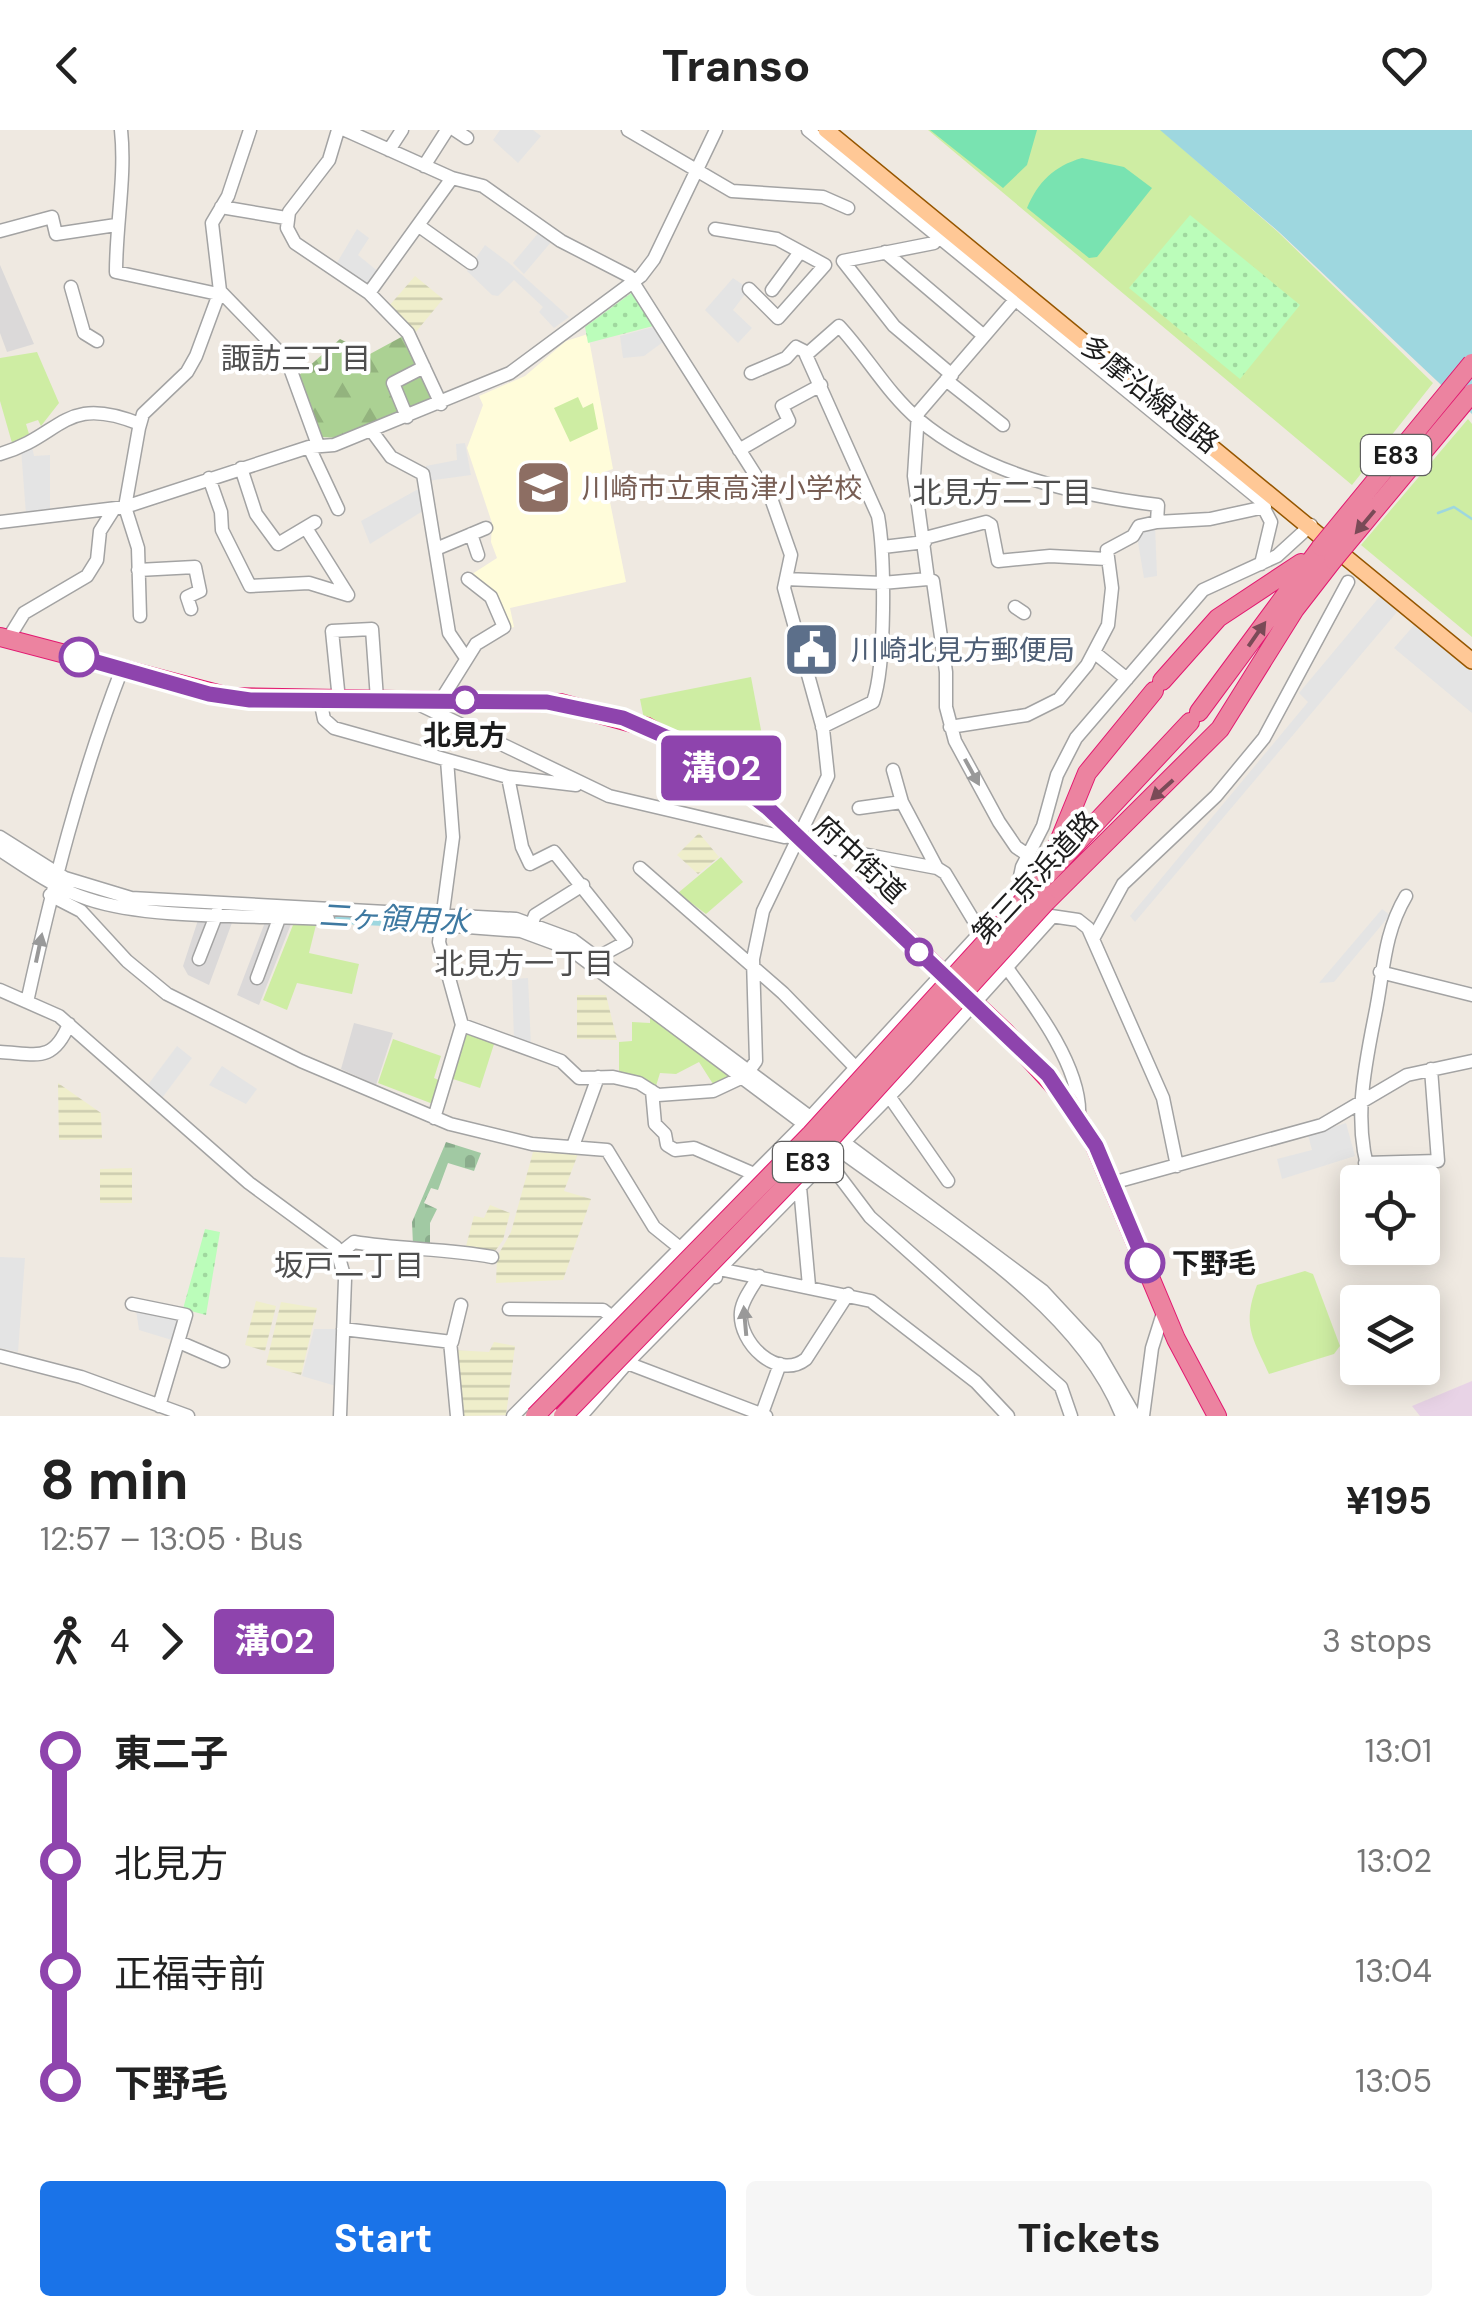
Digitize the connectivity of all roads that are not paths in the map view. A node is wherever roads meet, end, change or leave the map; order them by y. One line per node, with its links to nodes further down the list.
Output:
1 (122, 130): 18 (street)
2 (250, 130): 15 (street)
3 (341, 130): 10 (street); 17 (street)
4 (402, 130): 11 (street)
5 (447, 130): 12 (street)
6 (628, 130): 13 (street)
7 (716, 130): 13 (street)
8 (808, 130): 32 (street)
9 (826, 130): 58 (main road, 多摩沿線道路)
10 (362, 134): 11 (street)
11 (389, 150): 12 (street)
12 (424, 166): 14 (street)
13 (696, 170): 16 (street); 26 (street)
14 (452, 178): 19 (street); 26 (street)
15 (221, 207): 17 (street); 30 (street)
16 (848, 208)
17 (286, 218): 31 (street)
18 (116, 225): 21 (street); 30 (street)
19 (418, 226): 25 (street); 31 (street)
20 (714, 230): 23 (street)
21 (0, 231)
22 (934, 243): 24 (street)
23 (800, 252): 28 (street); 29 (street)
24 (884, 252): 33 (street); 39 (street)
25 (471, 262)
26 (635, 284): 42 (street); 49 (street)
27 (71, 287): 34 (street)
28 (749, 289)
29 (772, 290)
30 (218, 292): 45 (street); 48 (street)
31 (368, 294): 37 (street)
32 (1015, 300): 33 (street); 53 (street)
33 (984, 336): 39 (street)
34 (97, 341)
35 (808, 353): 38 (street); 40 (street); 44 (street)
36 (1472, 363): 64 (highway, 第三京浜道路 / E83, bridge)
37 (424, 367): 42 (street); 43 (street)
38 (751, 373)
39 (949, 378): 44 (street); 46 (street)
40 (820, 385): 49 (street); 62 (street)
41 (1472, 393): 64 (highway, 第三京浜道路 / E83, one-way to 64, bridge)
42 (441, 404): 43 (street)
43 (407, 417): 47 (street)
44 (917, 418): 57 (street); 61 (street)
45 (140, 424): 50 (street); 54 (street)
46 (1002, 425)
47 (371, 430): 48 (street); 63 (street)
48 (314, 446): 51 (street); 55 (street)
49 (739, 450): 69 (street)
50 (0, 454)
51 (241, 468): 52 (street); 52 (street)
52 (209, 478): 54 (street)
53 (1265, 507): 57 (street); 67 (street)
54 (119, 508): 56 (street); 68 (street); 76 (street)
55 (338, 509)
56 (0, 522)
57 (1157, 522): 66 (street)
58 (1311, 525): 67 (street); 79 (main road, 多摩沿線道路)
59 (486, 528): 60 (street)
60 (471, 534): 63 (street); 65 (street)
61 (925, 540): 62 (street); 66 (street); 70 (street)
62 (882, 547): 73 (street)
63 (436, 549): 78 (street)
64 (1323, 554): 100 (highway, 第三京浜道路 / E83, one-way to 64); 100 (highway); 104 (highway, 第三京浜道路 / E83, one-way to 104)
65 (478, 555)
66 (1106, 559): 77 (street)
67 (1261, 564): 81 (street)
68 (138, 570): 74 (street); 75 (street)
69 (786, 579): 73 (street); 86 (street)
70 (928, 579): 73 (street); 87 (street)
71 (468, 580): 78 (street)
72 (1348, 582): 112 (street)
73 (882, 583): 86 (street)
74 (192, 609)
75 (140, 616)
76 (4, 638): 80 (highway, 府中街道)
77 (1095, 653): 81 (street); 87 (street)
78 (466, 658): 85 (street)
79 (1472, 660)
80 (122, 669): 83 (highway, 府中街道); 101 (street)
81 (1127, 680): 97 (street)
82 (377, 699): 83 (highway, 府中街道); 83 (street); 84 (highway, 府中街道)
83 (330, 700): 88 (street)
84 (410, 700): 85 (highway, 府中街道); 91 (street)
85 (441, 700): 95 (highway, 府中街道)
86 (822, 726): 95 (street)
87 (950, 727): 97 (street, one-way to 97)
88 (447, 760): 90 (street); 110 (street)
89 (893, 770): 92 (street)
90 (508, 776): 91 (street); 102 (street)
91 (583, 784): 95 (street)
92 (902, 802): 93 (street); 99 (street)
93 (859, 808)
94 (0, 836): 101 (street)
95 (802, 842): 99 (street); 116 (street); 120 (highway, 府中街道)
96 (0, 850): 101 (street)
97 (1028, 856): 104 (street)
98 (640, 868): 116 (street)
99 (937, 868): 113 (street)
100 (1045, 875): 104 (highway, 第三京浜道路 / E83)
101 (54, 882): 105 (street); 110 (street); 123 (street, one-way to 101)
102 (584, 885): 111 (street); 114 (street)
103 (1406, 896): 118 (street)
104 (1033, 898): 107 (street); 107 (street); 112 (street); 113 (street); 117 (street); 170 (highway, 第三京浜道路 / E83, bridge); 170 (highway, 第三京浜道路 / E83, bridge)
105 (84, 905): 106 (street); 136 (street)
106 (217, 912): 108 (street); 115 (street)
107 (1026, 912): 113 (street)
108 (280, 916): 109 (street); 119 (street)
109 (328, 919)
110 (441, 921): 111 (street); 125 (street)
111 (531, 927): 114 (street); 130 (street)
112 (1094, 939): 142 (street)
113 (988, 942): 117 (street); 120 (street); 120 (street)
114 (600, 956): 130 (street)
115 (199, 959)
116 (753, 968): 128 (street); 130 (street)
117 (1007, 968): 120 (street); 135 (street)
118 (1380, 972): 122 (street); 134 (street)
119 (256, 978)
120 (958, 988): 128 (street); 133 (street); 135 (highway, 府中街道); 137 (street)
121 (0, 990): 123 (street)
122 (1472, 995)
123 (27, 1002): 124 (street)
124 (69, 1024): 126 (street); 148 (street)
125 (462, 1025): 131 (street); 136 (street)
126 (0, 1052)
127 (1472, 1061): 129 (street)
128 (857, 1069): 137 (street)
129 (1431, 1069): 134 (street); 141 (street)
130 (747, 1074): 132 (street); 137 (street)
131 (598, 1078): 132 (street); 139 (street)
132 (652, 1091): 143 (street)
133 (889, 1096): 138 (street); 144 (street)
134 (1360, 1106): 141 (street); 142 (street)
135 (1078, 1116): 145 (highway, 府中街道)
136 (434, 1118): 139 (street)
137 (818, 1123): 138 (street); 143 (street); 160 (street)
138 (842, 1144): 140 (street); 180 (street); 181 (street)
139 (573, 1146): 147 (street)
140 (827, 1160): 146 (street); 179 (street)
141 (1365, 1163)
142 (1176, 1166): 145 (street)
143 (754, 1174): 147 (street)
144 (948, 1181)
145 (1112, 1182): 158 (highway, 府中街道)
146 (800, 1186): 150 (street); 152 (street)
147 (682, 1247): 150 (street); 154 (street)
148 (338, 1251): 149 (street); 161 (street)
149 (492, 1257)
150 (718, 1273): 151 (street); 160 (street)
151 (758, 1276): 152 (street); 167 (street, one-way to 151)
152 (809, 1286): 153 (street)
153 (848, 1294): 167 (street); 178 (street)
154 (628, 1301): 159 (street); 160 (street)
155 (132, 1304): 163 (street)
156 (461, 1305): 162 (street)
157 (510, 1309): 159 (street)
158 (1164, 1310): 181 (street); 182 (highway, 府中街道)
159 (612, 1316): 170 (street)
160 (649, 1322): 166 (street); 170 (street)
161 (343, 1329): 162 (street); 172 (street)
162 (450, 1341): 173 (street)
163 (179, 1342): 165 (street); 169 (street)
164 (0, 1356): 169 (street)
165 (223, 1361)
166 (627, 1363): 168 (street); 177 (street)
167 (780, 1364): 177 (street)
168 (594, 1401): 175 (street); 176 (street)
169 (155, 1409): 171 (street)
170 (543, 1414): 174 (street)
171 (188, 1416)
172 (340, 1416)
173 (457, 1416)
174 (513, 1416)
175 (581, 1416)
176 (595, 1416)
177 (763, 1416)
178 (1008, 1416)
179 (1071, 1416)
180 (1122, 1416)
181 (1140, 1416)
182 (1217, 1416)

